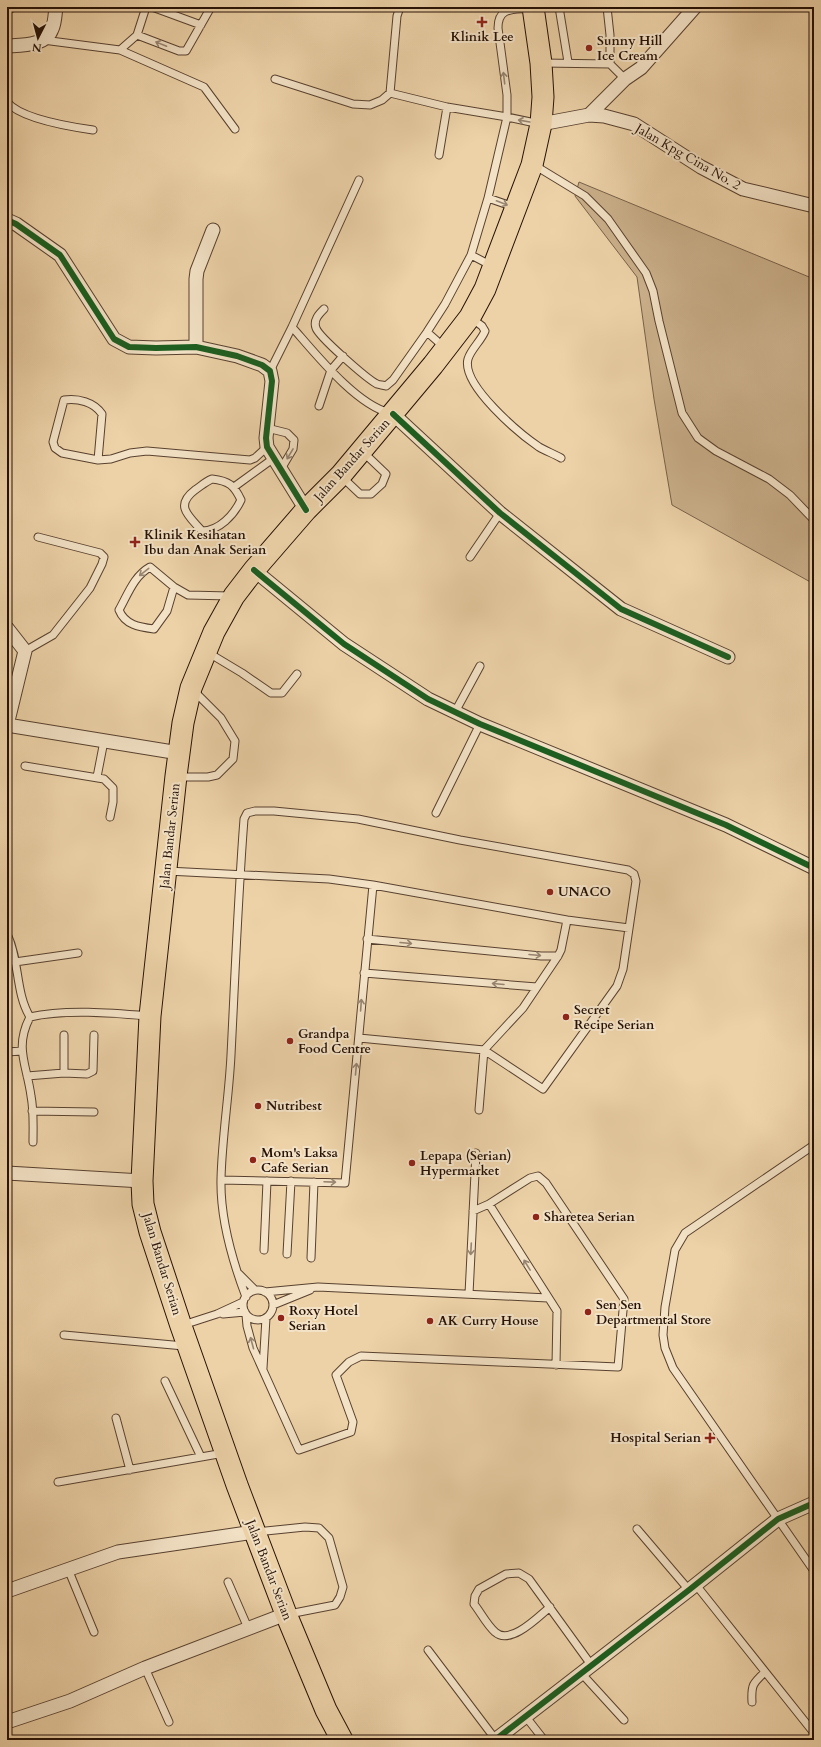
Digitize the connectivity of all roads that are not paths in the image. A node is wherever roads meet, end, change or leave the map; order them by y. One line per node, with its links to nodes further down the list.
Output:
1 (15, 7): 11 (lane)
2 (56, 7): 14 (street)
3 (146, 7): 13 (lane)
4 (152, 7): 12 (lane)
5 (211, 7): 12 (lane)
6 (400, 7): 24 (lane)
7 (559, 7): 17 (lane)
8 (606, 7): 19 (lane)
9 (695, 7): 23 (street)
10 (534, 8): 18 (main road, Jalan Bandar Serian); 28 (lane, one-way to 10)
11 (7, 10)
12 (201, 26): 13 (lane, one-way to 13)
13 (137, 35): 16 (lane)
14 (43, 40): 15 (street); 16 (lane)
15 (7, 46)
16 (120, 50): 30 (lane)
17 (568, 62): 18 (lane); 19 (lane)
18 (541, 63): 29 (main road, Jalan Bandar Serian)
19 (610, 64): 23 (lane)
20 (7, 65): 21 (lane)
21 (7, 79)
22 (275, 79): 24 (lane)
23 (625, 79): 27 (street)
24 (390, 93): 26 (lane)
25 (7, 102): 31 (lane)
26 (447, 107): 28 (lane); 32 (lane)
27 (589, 115): 29 (street, Jalan Kpg Cina No. 2); 36 (street, Jalan Kpg Cina No. 2)
28 (507, 117): 29 (lane, one-way to 28); 35 (lane)
29 (541, 124): 33 (main road, Jalan Bandar Serian)
30 (235, 129)
31 (94, 130)
32 (439, 155)
33 (532, 165): 37 (main road, Jalan Bandar Serian); 63 (lane)
34 (359, 180): 44 (lane)
35 (488, 198): 37 (lane, one-way to 37); 40 (lane)
36 (813, 205)
37 (516, 208): 41 (main road, Jalan Bandar Serian)
38 (7, 220): 46 (street)
39 (213, 230): 46 (street)
40 (471, 255): 41 (lane); 45 (lane)
41 (494, 267): 43 (main road, Jalan Bandar Serian)
42 (324, 309): 48 (lane)
43 (470, 316): 47 (main road, Jalan Bandar Serian); 56 (lane)
44 (292, 327): 49 (lane); 50 (lane)
45 (428, 332): 47 (lane); 48 (lane)
46 (196, 347): 50 (street)
47 (446, 348): 52 (main road, Jalan Bandar Serian)
48 (343, 356): 49 (lane)
49 (331, 370): 51 (lane); 52 (lane)
50 (270, 371): 53 (street)
51 (319, 406)
52 (393, 414): 55 (main road, Jalan Bandar Serian); 62 (street)
53 (267, 428): 54 (street); 58 (lane, one-way to 58)
54 (267, 446): 57 (lane); 58 (street)
55 (362, 451): 59 (main road, Jalan Bandar Serian); 59 (lane)
56 (561, 458)
57 (98, 460): 57 (lane)
58 (277, 463): 60 (lane); 61 (street)
59 (341, 475): 61 (main road, Jalan Bandar Serian)
60 (234, 487): 60 (lane)
61 (306, 510): 66 (main road, Jalan Bandar Serian)
62 (500, 513): 65 (lane); 72 (street)
63 (814, 520)
64 (38, 537): 70 (lane)
65 (470, 557)
66 (254, 570): 68 (main road, Jalan Bandar Serian); 76 (street)
67 (174, 587): 67 (lane, one-way to 67); 68 (lane)
68 (234, 596): 71 (main road, Jalan Bandar Serian)
69 (7, 628): 70 (street)
70 (25, 651): 78 (street)
71 (205, 651): 74 (lane); 75 (main road, Jalan Bandar Serian)
72 (728, 657)
73 (480, 666): 76 (lane)
74 (297, 674)
75 (191, 688): 80 (main road, Jalan Bandar Serian); 82 (lane)
76 (456, 712): 77 (street)
77 (480, 724): 84 (lane); 86 (street)
78 (7, 725): 79 (street)
79 (104, 741): 80 (street); 83 (lane)
80 (179, 754): 82 (main road, Jalan Bandar Serian)
81 (26, 766): 83 (lane)
82 (176, 776): 87 (main road, Jalan Bandar Serian)
83 (97, 777): 85 (lane)
84 (436, 813)
85 (110, 817)
86 (814, 868)
87 (166, 871): 88 (lane); 99 (main road, Jalan Bandar Serian)
88 (240, 874): 89 (lane); 91 (lane); 116 (lane)
89 (373, 885): 90 (lane); 93 (lane)
90 (567, 920): 91 (lane); 95 (lane)
91 (629, 928): 104 (lane)
92 (7, 934): 96 (lane)
93 (367, 940): 95 (lane, one-way to 95); 97 (lane)
94 (78, 953): 96 (lane)
95 (558, 956): 98 (lane)
96 (16, 962): 100 (lane)
97 (364, 973): 98 (lane, one-way to 97); 103 (lane, one-way to 97)
98 (537, 987): 104 (lane)
99 (150, 1016): 100 (lane); 118 (main road, Jalan Bandar Serian)
100 (30, 1018): 105 (lane)
101 (64, 1035): 107 (lane)
102 (94, 1035): 107 (lane)
103 (359, 1038): 104 (lane); 120 (lane, one-way to 103)
104 (484, 1050): 109 (lane)
105 (22, 1051): 106 (lane); 108 (lane)
106 (7, 1052)
107 (64, 1073): 108 (lane)
108 (27, 1076): 110 (lane)
109 (479, 1110)
110 (32, 1111): 111 (lane); 112 (lane)
111 (94, 1112)
112 (33, 1142)
113 (814, 1145): 149 (lane)
114 (476, 1153): 122 (lane)
115 (7, 1173): 118 (street)
116 (221, 1180): 117 (lane); 126 (lane)
117 (267, 1180): 119 (lane); 123 (lane)
118 (142, 1182): 137 (main road, Jalan Bandar Serian)
119 (291, 1182): 120 (lane); 124 (lane)
120 (314, 1182): 125 (lane)
121 (489, 1204): 122 (lane); 131 (lane, one-way to 121); 140 (lane)
122 (473, 1210): 130 (lane, one-way to 130)
123 (264, 1250)
124 (287, 1254)
125 (311, 1258)
126 (236, 1271): 128 (lane); 132 (lane)
127 (318, 1287): 129 (lane); 130 (lane); 133 (lane)
128 (255, 1290): 129 (lane); 132 (lane)
129 (265, 1292): 133 (lane)
130 (469, 1294): 131 (lane)
131 (548, 1298): 140 (lane)
132 (245, 1299): 134 (lane); 135 (lane)
133 (273, 1304): 136 (lane)
134 (246, 1313): 135 (lane); 136 (lane); 141 (lane, one-way to 134)
135 (217, 1314): 137 (lane)
136 (266, 1318): 141 (lane)
137 (181, 1326): 139 (main road, Jalan Bandar Serian)
138 (64, 1335): 139 (lane)
139 (188, 1346): 144 (main road, Jalan Bandar Serian)
140 (556, 1365): 141 (lane)
141 (263, 1370)
142 (165, 1381): 145 (lane)
143 (116, 1418): 146 (lane)
144 (226, 1453): 145 (lane); 151 (main road, Jalan Bandar Serian)
145 (201, 1457): 146 (lane)
146 (130, 1470): 147 (lane)
147 (58, 1482)
148 (814, 1503): 149 (street)
149 (778, 1519): 153 (lane); 155 (street)
150 (637, 1529): 155 (lane)
151 (254, 1532): 152 (street); 158 (main road, Jalan Bandar Serian); 158 (lane)
152 (68, 1569): 156 (street); 160 (lane)
153 (814, 1571)
154 (228, 1582): 159 (lane)
155 (693, 1588): 163 (street); 164 (lane)
156 (7, 1591)
157 (550, 1607): 157 (lane); 163 (lane)
158 (286, 1614): 159 (street); 171 (main road, Jalan Bandar Serian)
159 (248, 1628): 162 (street)
160 (94, 1632)
161 (428, 1650): 172 (lane)
162 (145, 1668): 168 (street); 169 (lane)
163 (587, 1670): 166 (street); 167 (lane)
164 (765, 1672): 165 (lane); 170 (lane)
165 (752, 1702)
166 (526, 1717): 172 (street); 173 (lane)
167 (624, 1720)
168 (7, 1722)
169 (169, 1722)
170 (814, 1733)
171 (342, 1740)
172 (496, 1740)
173 (544, 1740)

